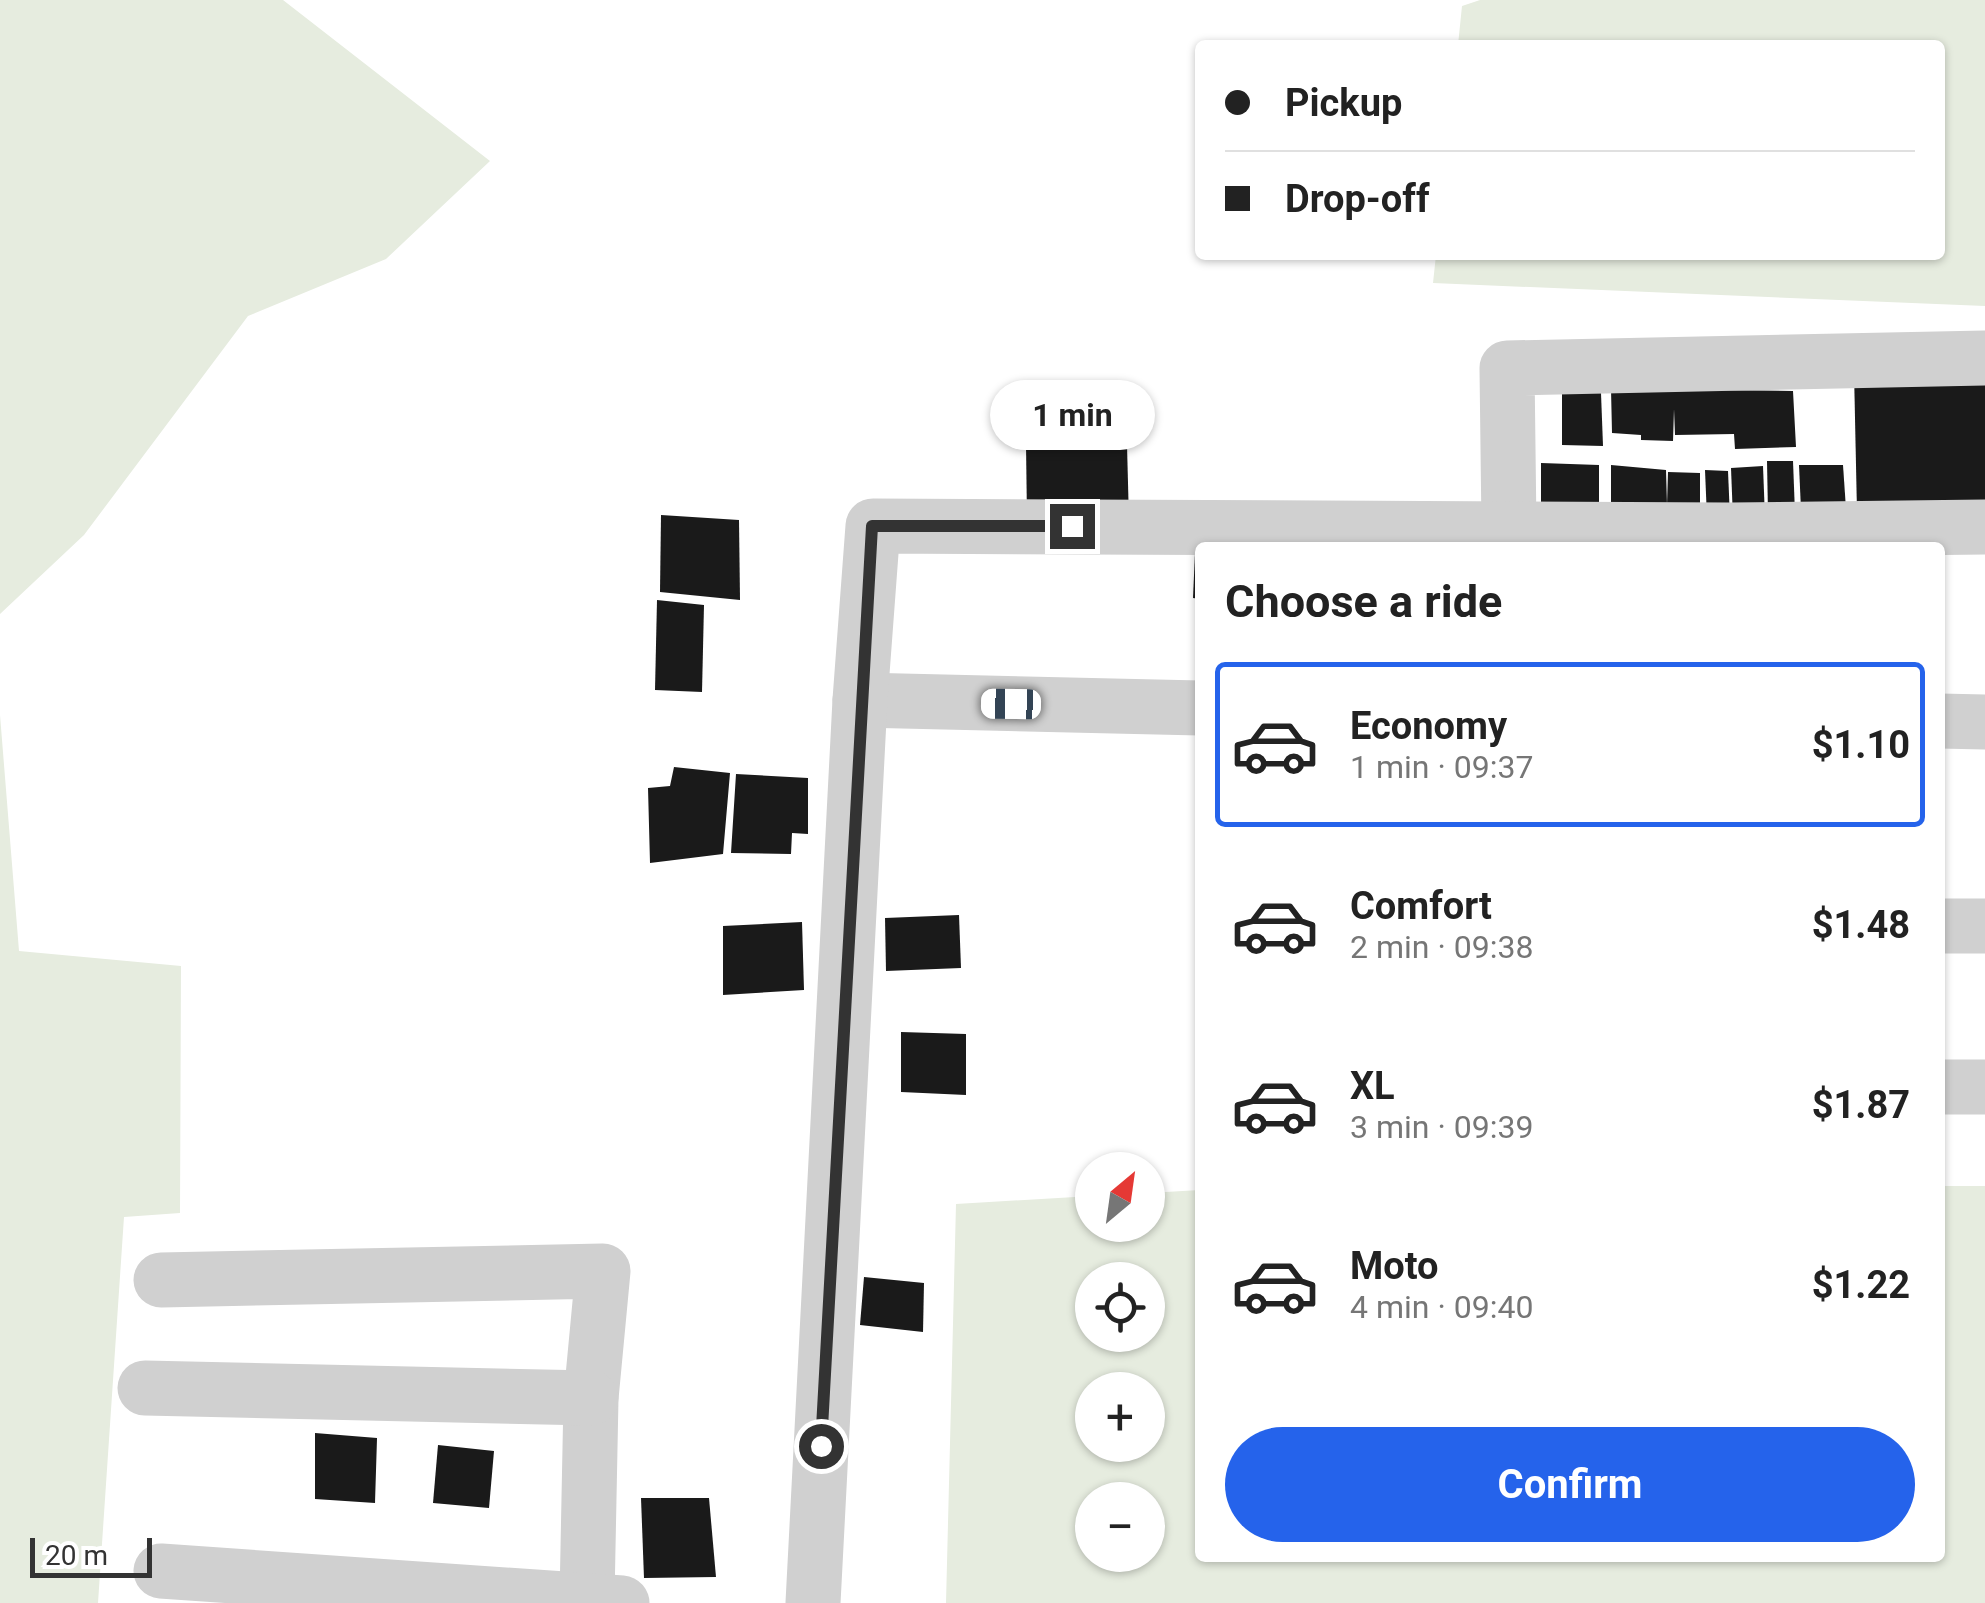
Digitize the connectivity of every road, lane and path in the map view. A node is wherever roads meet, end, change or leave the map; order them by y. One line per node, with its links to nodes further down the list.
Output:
1 (1985, 358): 3 (street)
2 (1985, 526): 4 (street)
3 (1509, 528): 4 (street); 5 (street)
4 (1730, 539)
5 (860, 700): 6 (street); 18 (street)
6 (1195, 708)
7 (1945, 720): 8 (street)
8 (1985, 722)
9 (1945, 926): 10 (street)
10 (1985, 926)
11 (1945, 1087): 12 (street)
12 (1985, 1087)
13 (161, 1280): 15 (street)
14 (144, 1388): 15 (street)
15 (592, 1398): 17 (street)
16 (162, 1571): 17 (street)
17 (605, 1601)
18 (813, 1603)

